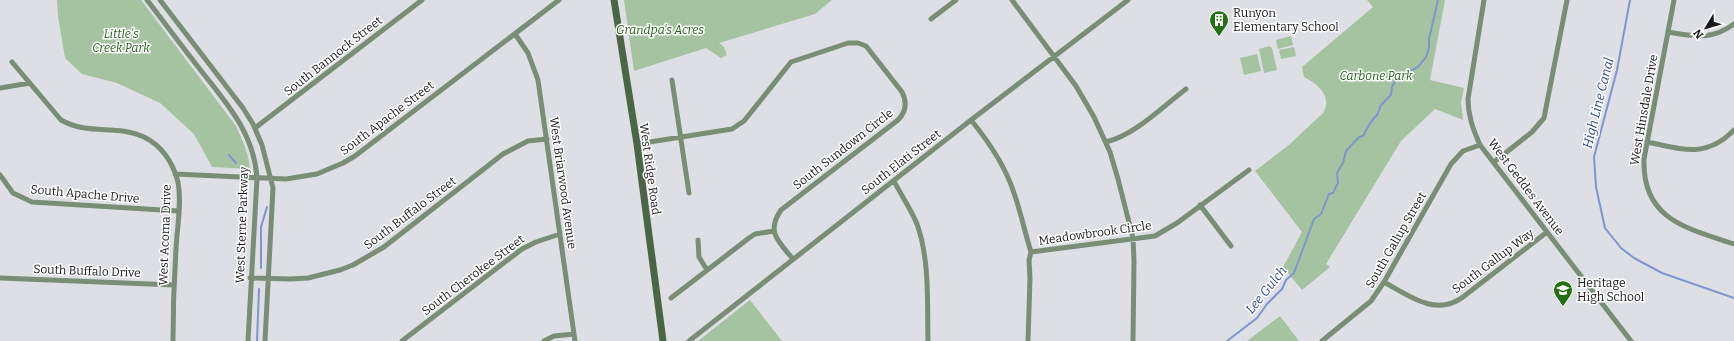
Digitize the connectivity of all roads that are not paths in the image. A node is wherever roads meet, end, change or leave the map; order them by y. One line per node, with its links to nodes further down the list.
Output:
1 (147, 0): 19 (street, West Sterne Parkway)
2 (160, 0): 18 (street, West Sterne Parkway)
3 (422, 0): 25 (street, South Bannock Street)
4 (559, 0): 15 (street, South Apache Street)
5 (614, 0): 31 (street, West Ridge Road)
6 (956, 0): 12 (street)
7 (1012, 0): 16 (street)
8 (1484, 0): 32 (street, West Geddes Avenue)
9 (1567, 0): 33 (street)
10 (1674, 0): 14 (street, West Hinsdale Drive)
11 (1124, 1): 16 (street, South Elati Street)
12 (931, 20)
13 (1734, 24): 14 (street)
14 (1668, 32): 30 (street, West Hinsdale Drive)
15 (515, 34): 28 (street, West Briarwood Avenue); 38 (street, South Apache Street)
16 (1055, 56): 24 (street, South Elati Street); 29 (street)
17 (12, 62): 21 (street, West Acoma Drive)
18 (210, 65): 19 (street); 25 (street, West Sterne Parkway)
19 (202, 72): 37 (street, West Sterne Parkway)
20 (672, 80): 27 (street)
21 (30, 83): 22 (street); 35 (street, West Acoma Drive)
22 (0, 88)
23 (1186, 89): 29 (street)
24 (971, 120): 39 (street, South Elati Street); 50 (street)
25 (255, 128): 38 (street, West Sterne Parkway)
26 (1734, 130): 30 (street)
27 (680, 137): 31 (street, South Sundown Circle); 40 (street); 43 (street, South Sundown Circle)
28 (546, 139): 45 (street, West Briarwood Avenue); 55 (street, South Buffalo Street)
29 (1106, 142): 46 (street)
30 (1647, 142): 48 (street, West Hinsdale Drive)
31 (636, 144): 66 (street, West Ridge Road)
32 (1480, 145): 33 (street, West Geddes Avenue); 56 (street, South Gallup Street)
33 (1494, 162): 44 (street, West Geddes Avenue)
34 (1249, 170): 41 (street, Meadowbrook Circle)
35 (175, 174): 37 (street, South Apache Street); 42 (street, West Acoma Drive)
36 (0, 175): 42 (street, South Apache Drive)
37 (257, 178): 38 (street, South Apache Street); 54 (street, West Sterne Parkway)
38 (271, 178): 55 (street, West Sterne Parkway)
39 (894, 181): 51 (street, South Elati Street); 68 (street)
40 (689, 193)
41 (1200, 205): 46 (street, Meadowbrook Circle); 49 (street)
42 (178, 211): 57 (street, West Acoma Drive)
43 (774, 231): 51 (street); 52 (street)
44 (1547, 232): 56 (street, South Gallup Way); 72 (street, West Geddes Avenue)
45 (560, 234): 59 (street, West Briarwood Avenue); 63 (street, South Cherokee Street)
46 (1133, 238): 50 (street, Meadowbrook Circle); 70 (street)
47 (698, 240): 52 (street)
48 (1734, 244)
49 (1231, 246)
50 (1031, 252): 69 (street)
51 (792, 259): 67 (street, South Elati Street)
52 (707, 270): 58 (street)
53 (0, 278): 57 (street, South Buffalo Drive)
54 (250, 278): 55 (street, South Buffalo Street); 61 (street, West Sterne Parkway)
55 (268, 278): 62 (street, West Sterne Parkway)
56 (1384, 282): 71 (street, South Gallup Street)
57 (174, 285): 60 (street, West Acoma Drive)
58 (671, 298)
59 (574, 334): 64 (street); 65 (street, West Briarwood Avenue)
60 (173, 341)
61 (248, 341)
62 (265, 341)
63 (402, 341)
64 (544, 341)
65 (575, 341)
66 (663, 341)
67 (689, 341)
68 (928, 341)
69 (1028, 341)
70 (1133, 341)
71 (1322, 341)
72 (1631, 341)

